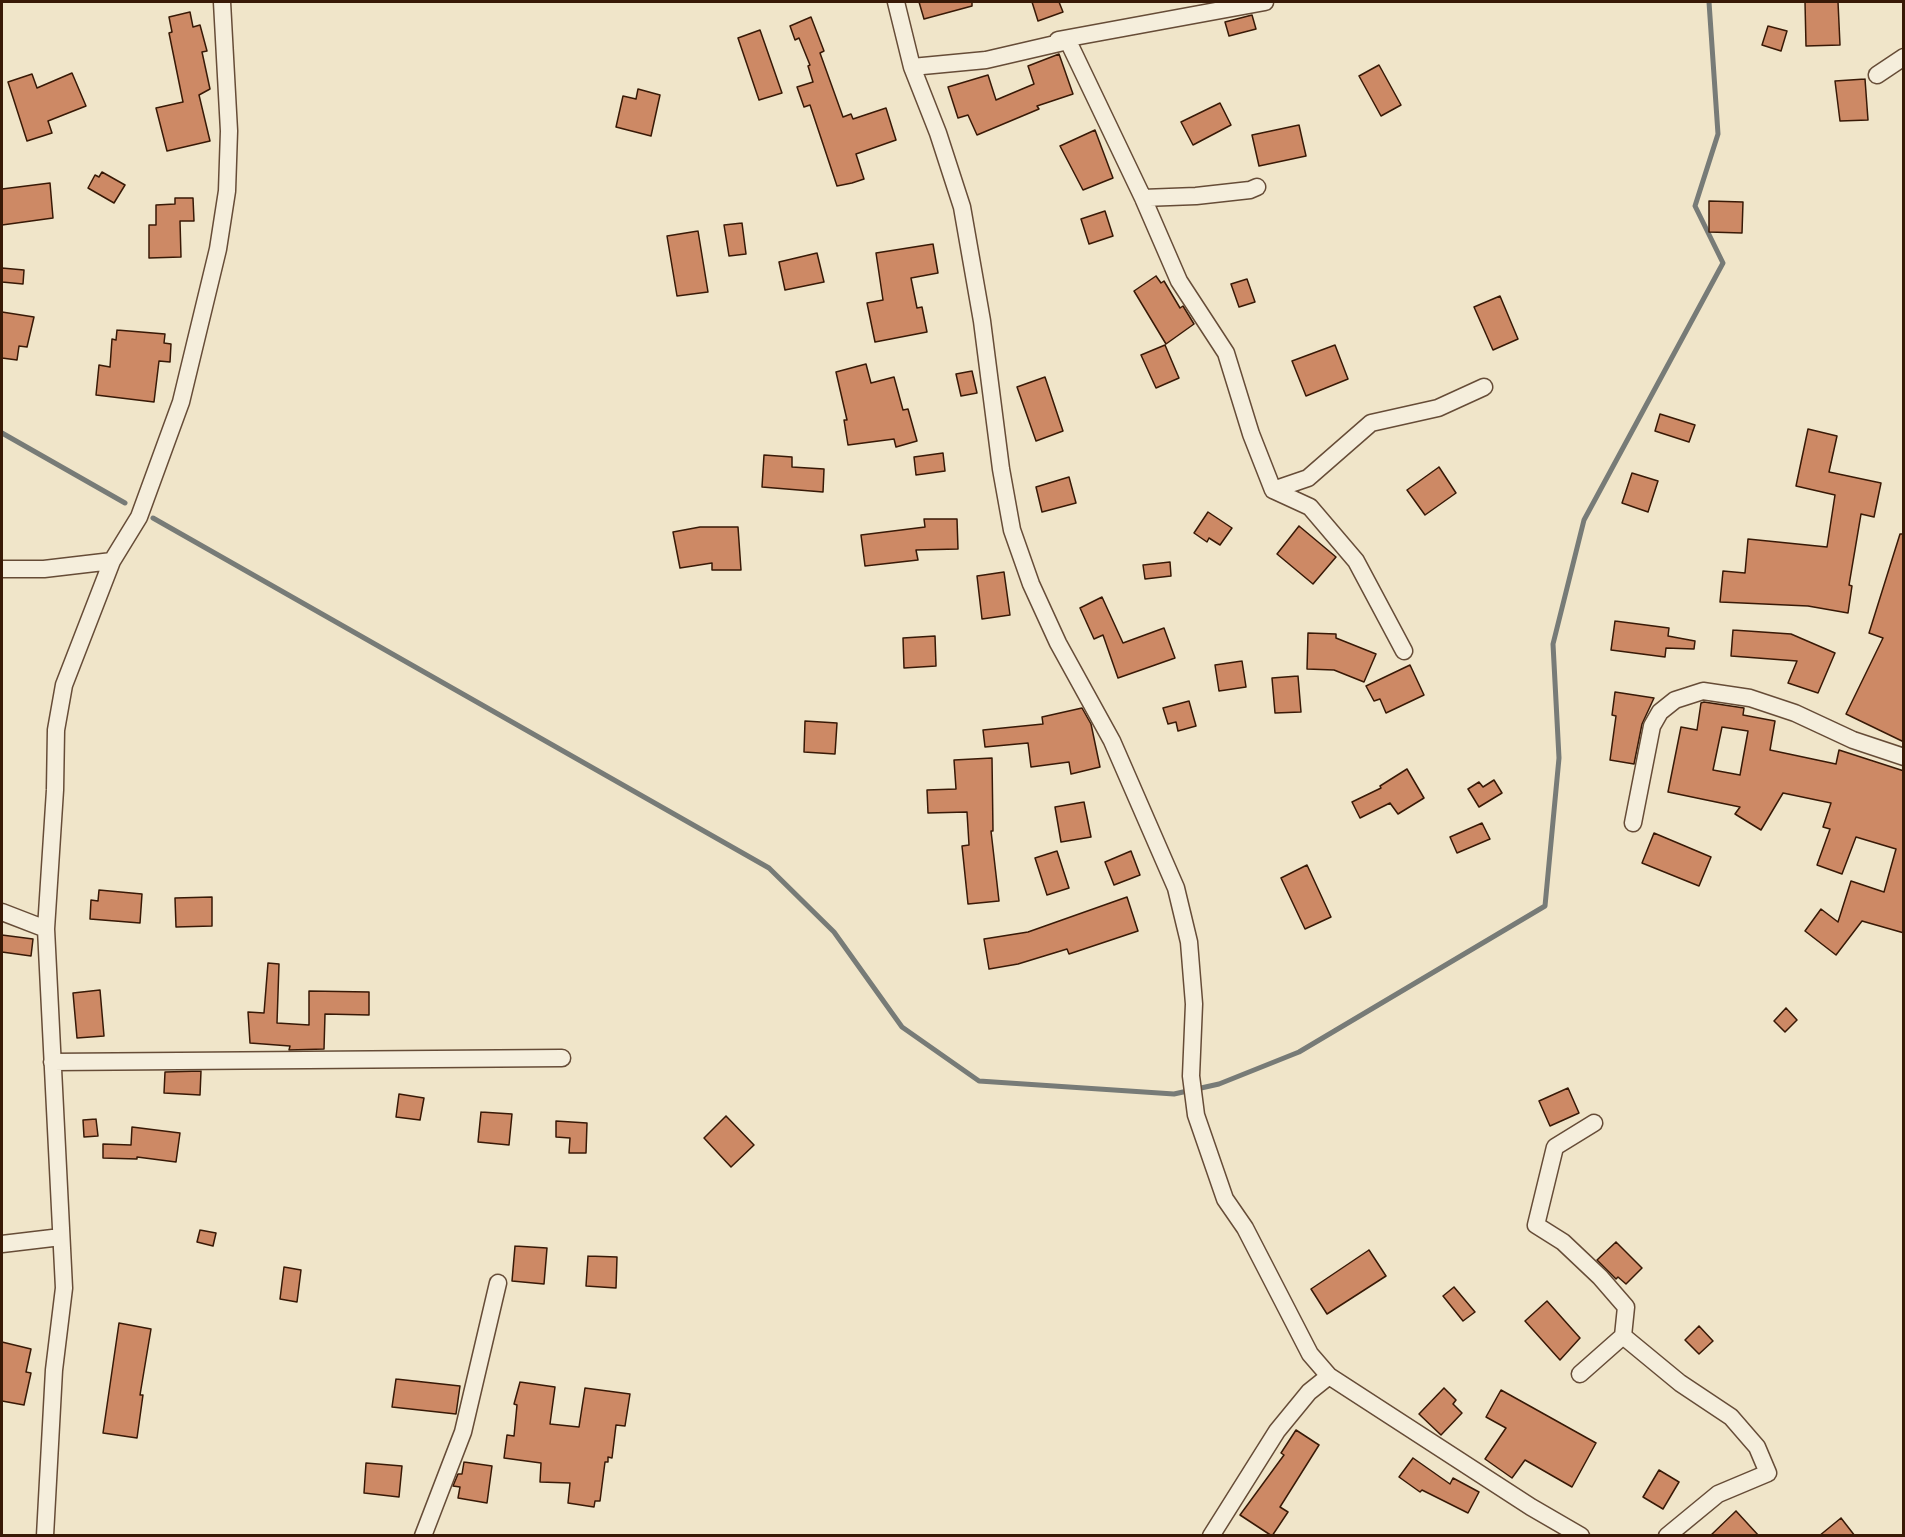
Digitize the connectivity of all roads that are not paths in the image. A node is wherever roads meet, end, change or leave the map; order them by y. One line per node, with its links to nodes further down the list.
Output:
1 (222, 2): 11 (street)
2 (896, 2): 5 (street)
3 (1265, 2): 5 (street)
4 (1904, 57): 6 (street)
5 (912, 67): 8 (street); 26 (street)
6 (1877, 75)
7 (1257, 187): 8 (street)
8 (1143, 198): 10 (street)
9 (1484, 387): 10 (street)
10 (1272, 490): 13 (street)
11 (112, 561): 12 (street); 17 (street)
12 (2, 569)
13 (1404, 651)
14 (1904, 757): 15 (street)
15 (1633, 823)
16 (2, 912): 17 (street)
17 (46, 929): 19 (street)
18 (562, 1058): 19 (street)
19 (52, 1062): 21 (street)
20 (1594, 1123): 24 (street)
21 (61, 1238): 22 (street); 27 (street)
22 (2, 1245)
23 (498, 1283): 28 (street)
24 (1623, 1336): 25 (street); 31 (street)
25 (1580, 1374)
26 (1329, 1376): 29 (street); 30 (street)
27 (45, 1536)
28 (423, 1536)
29 (1211, 1536)
30 (1581, 1536)
31 (1667, 1536)

